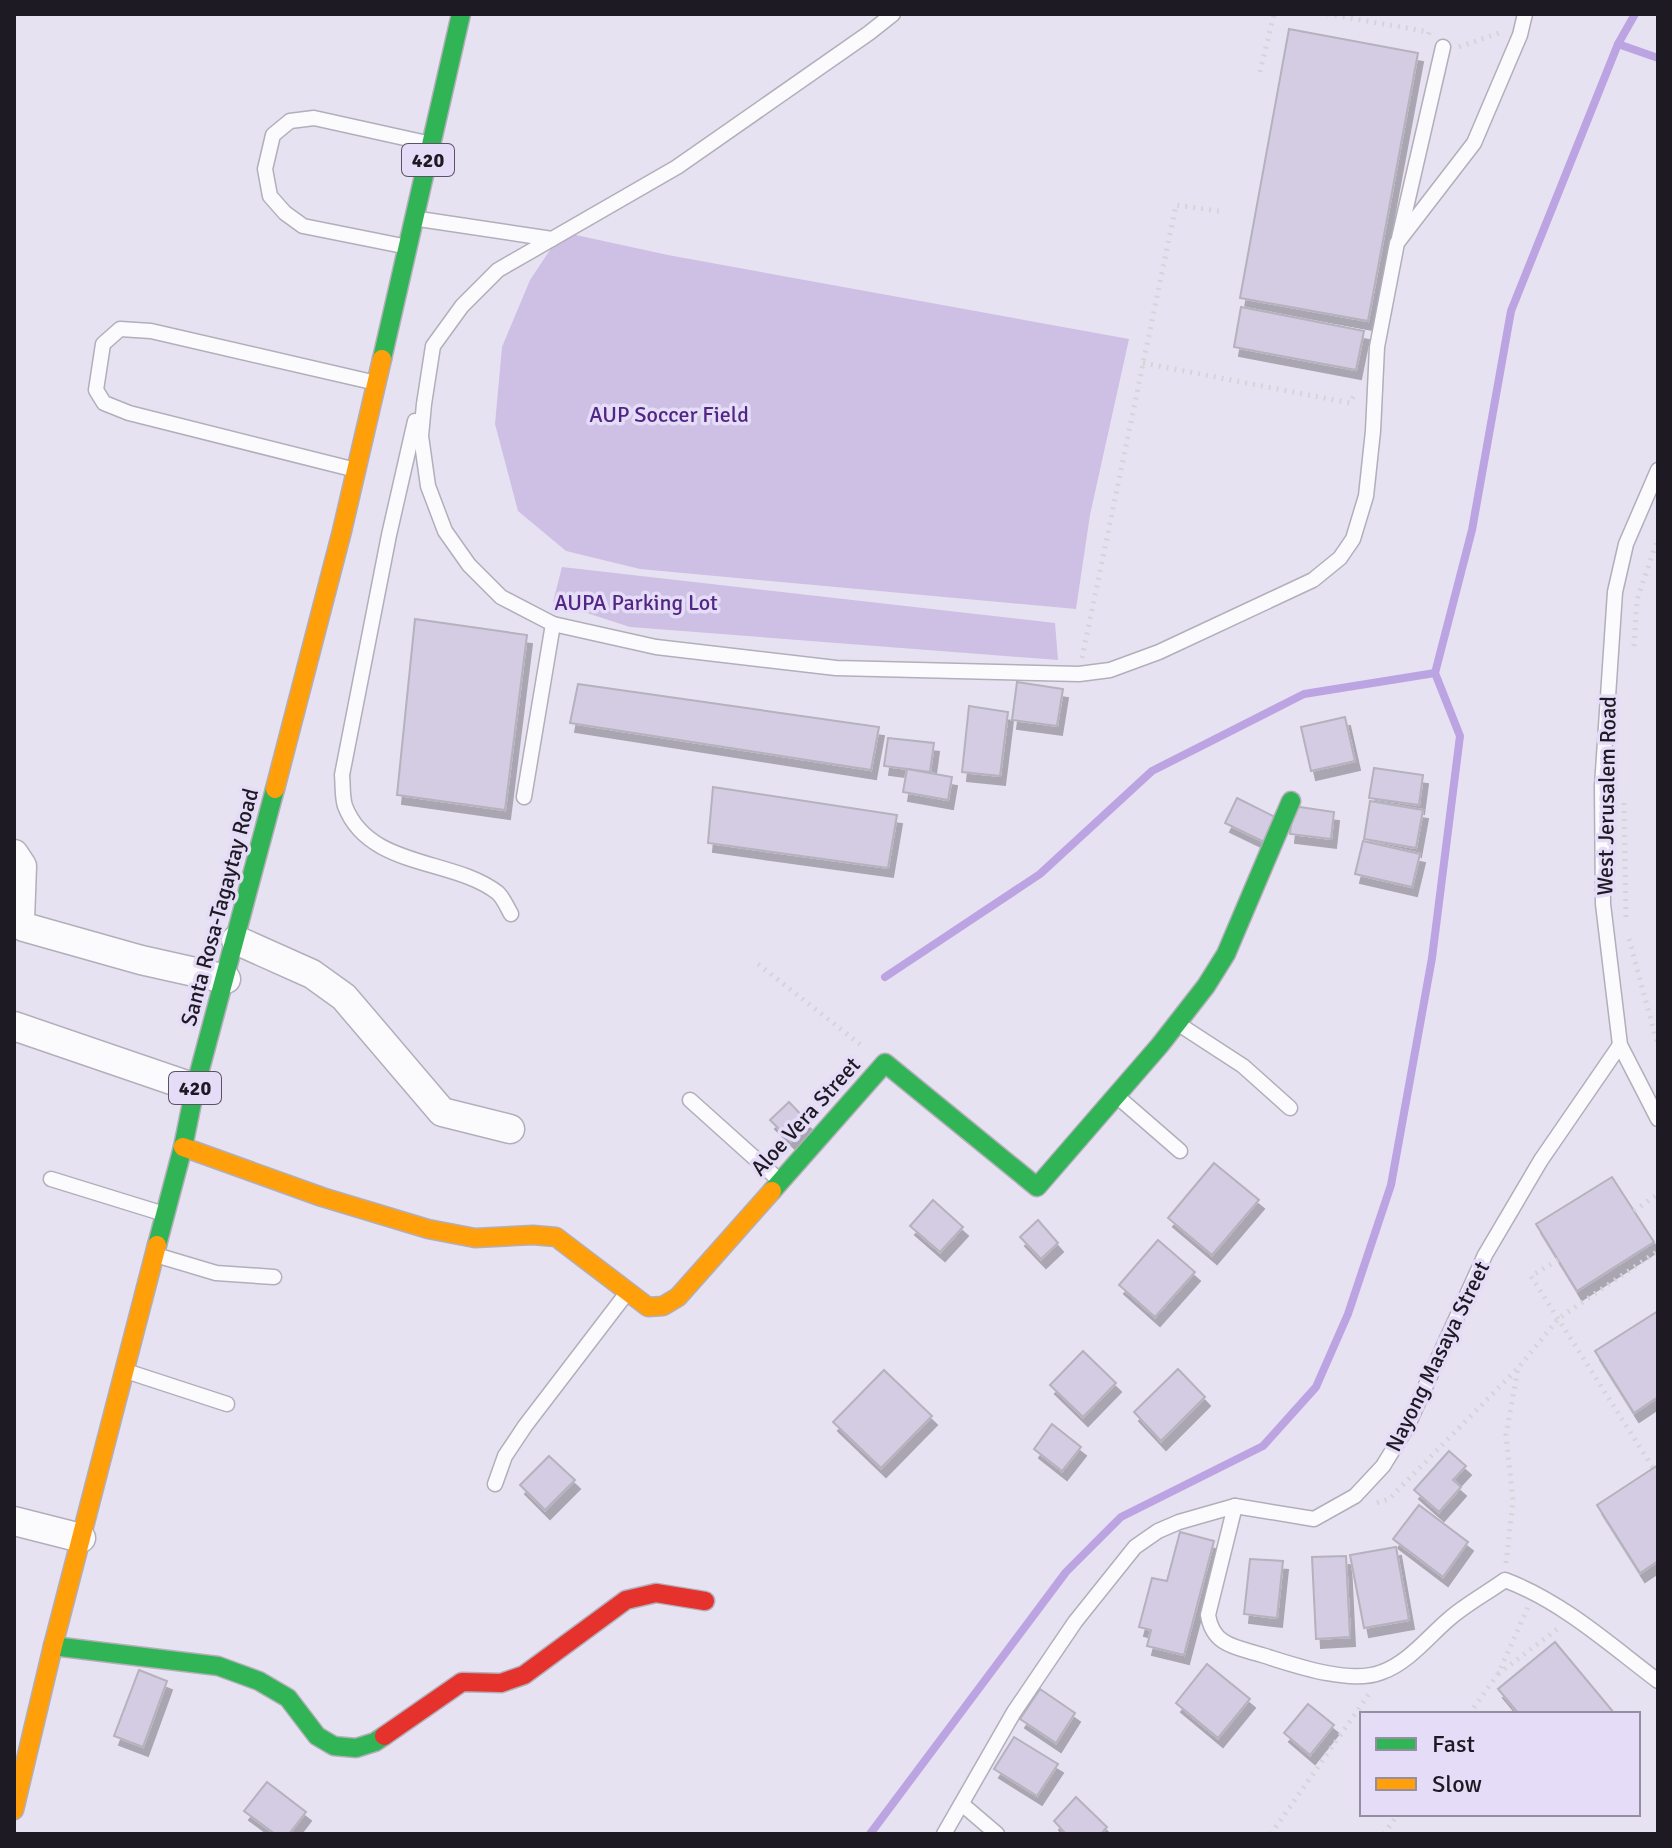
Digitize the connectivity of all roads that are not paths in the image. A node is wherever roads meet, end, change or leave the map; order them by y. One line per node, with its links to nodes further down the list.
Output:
1 (461, 14): 5 (street, Santa Rosa-Tagaytay Road / 420)
2 (893, 14): 7 (lane)
3 (1525, 14): 8 (lane)
4 (1443, 47): 8 (lane)
5 (432, 144): 6 (street, Santa Rosa-Tagaytay Road / 420); 9 (lane)
6 (414, 219): 7 (lane); 9 (street, Santa Rosa-Tagaytay Road / 420)
7 (552, 239): 10 (lane)
8 (1397, 243): 14 (lane)
9 (407, 247): 11 (street, Santa Rosa-Tagaytay Road / 420)
10 (433, 346): 14 (lane); 18 (lane)
11 (376, 383): 12 (street, Santa Rosa-Tagaytay Road / 420); 12 (lane)
12 (356, 470): 19 (street, Santa Rosa-Tagaytay Road / 420)
13 (1658, 470): 23 (lane, West Jerusalem Road)
14 (553, 624): 15 (lane)
15 (524, 797)
16 (1291, 801): 21 (street, Aloe Vera Street)
17 (14, 854): 20 (street)
18 (511, 914)
19 (236, 940): 20 (street, Santa Rosa-Tagaytay Road / 420); 29 (street)
20 (226, 979): 24 (street, Santa Rosa-Tagaytay Road / 420)
21 (1180, 1024): 25 (street, Aloe Vera Street); 27 (lane)
22 (14, 1026): 24 (street)
23 (1620, 1045): 28 (lane, West Jerusalem Road); 41 (lane, Nayong Masaya Street)
24 (195, 1088): 30 (street, Santa Rosa-Tagaytay Road / 420)
25 (1116, 1095): 31 (lane); 33 (street, Aloe Vera Street)
26 (690, 1100): 33 (lane)
27 (1290, 1108)
28 (1658, 1119)
29 (510, 1129)
30 (183, 1147): 34 (street, Santa Rosa-Tagaytay Road / 420); 37 (street, Aloe Vera Street)
31 (1180, 1151)
32 (51, 1179): 34 (lane)
33 (780, 1181): 37 (street, Aloe Vera Street)
34 (165, 1214): 35 (street, Santa Rosa-Tagaytay Road / 420)
35 (155, 1255): 36 (lane); 38 (street, Santa Rosa-Tagaytay Road / 420)
36 (274, 1277)
37 (628, 1290): 40 (lane)
38 (125, 1370): 39 (lane); 43 (street, Santa Rosa-Tagaytay Road / 420)
39 (227, 1404)
40 (495, 1484)
41 (1235, 1506): 46 (lane); 47 (lane, Nayong Masaya Street)
42 (14, 1521): 43 (street)
43 (81, 1538): 45 (street, Santa Rosa-Tagaytay Road / 420)
44 (705, 1601): 45 (street)
45 (53, 1646): 48 (street, Santa Rosa-Tagaytay Road / 420)
46 (1658, 1681)
47 (963, 1805): 49 (lane, Nayong Masaya Street); 50 (lane)
48 (14, 1810)
49 (944, 1834)
50 (997, 1834)

